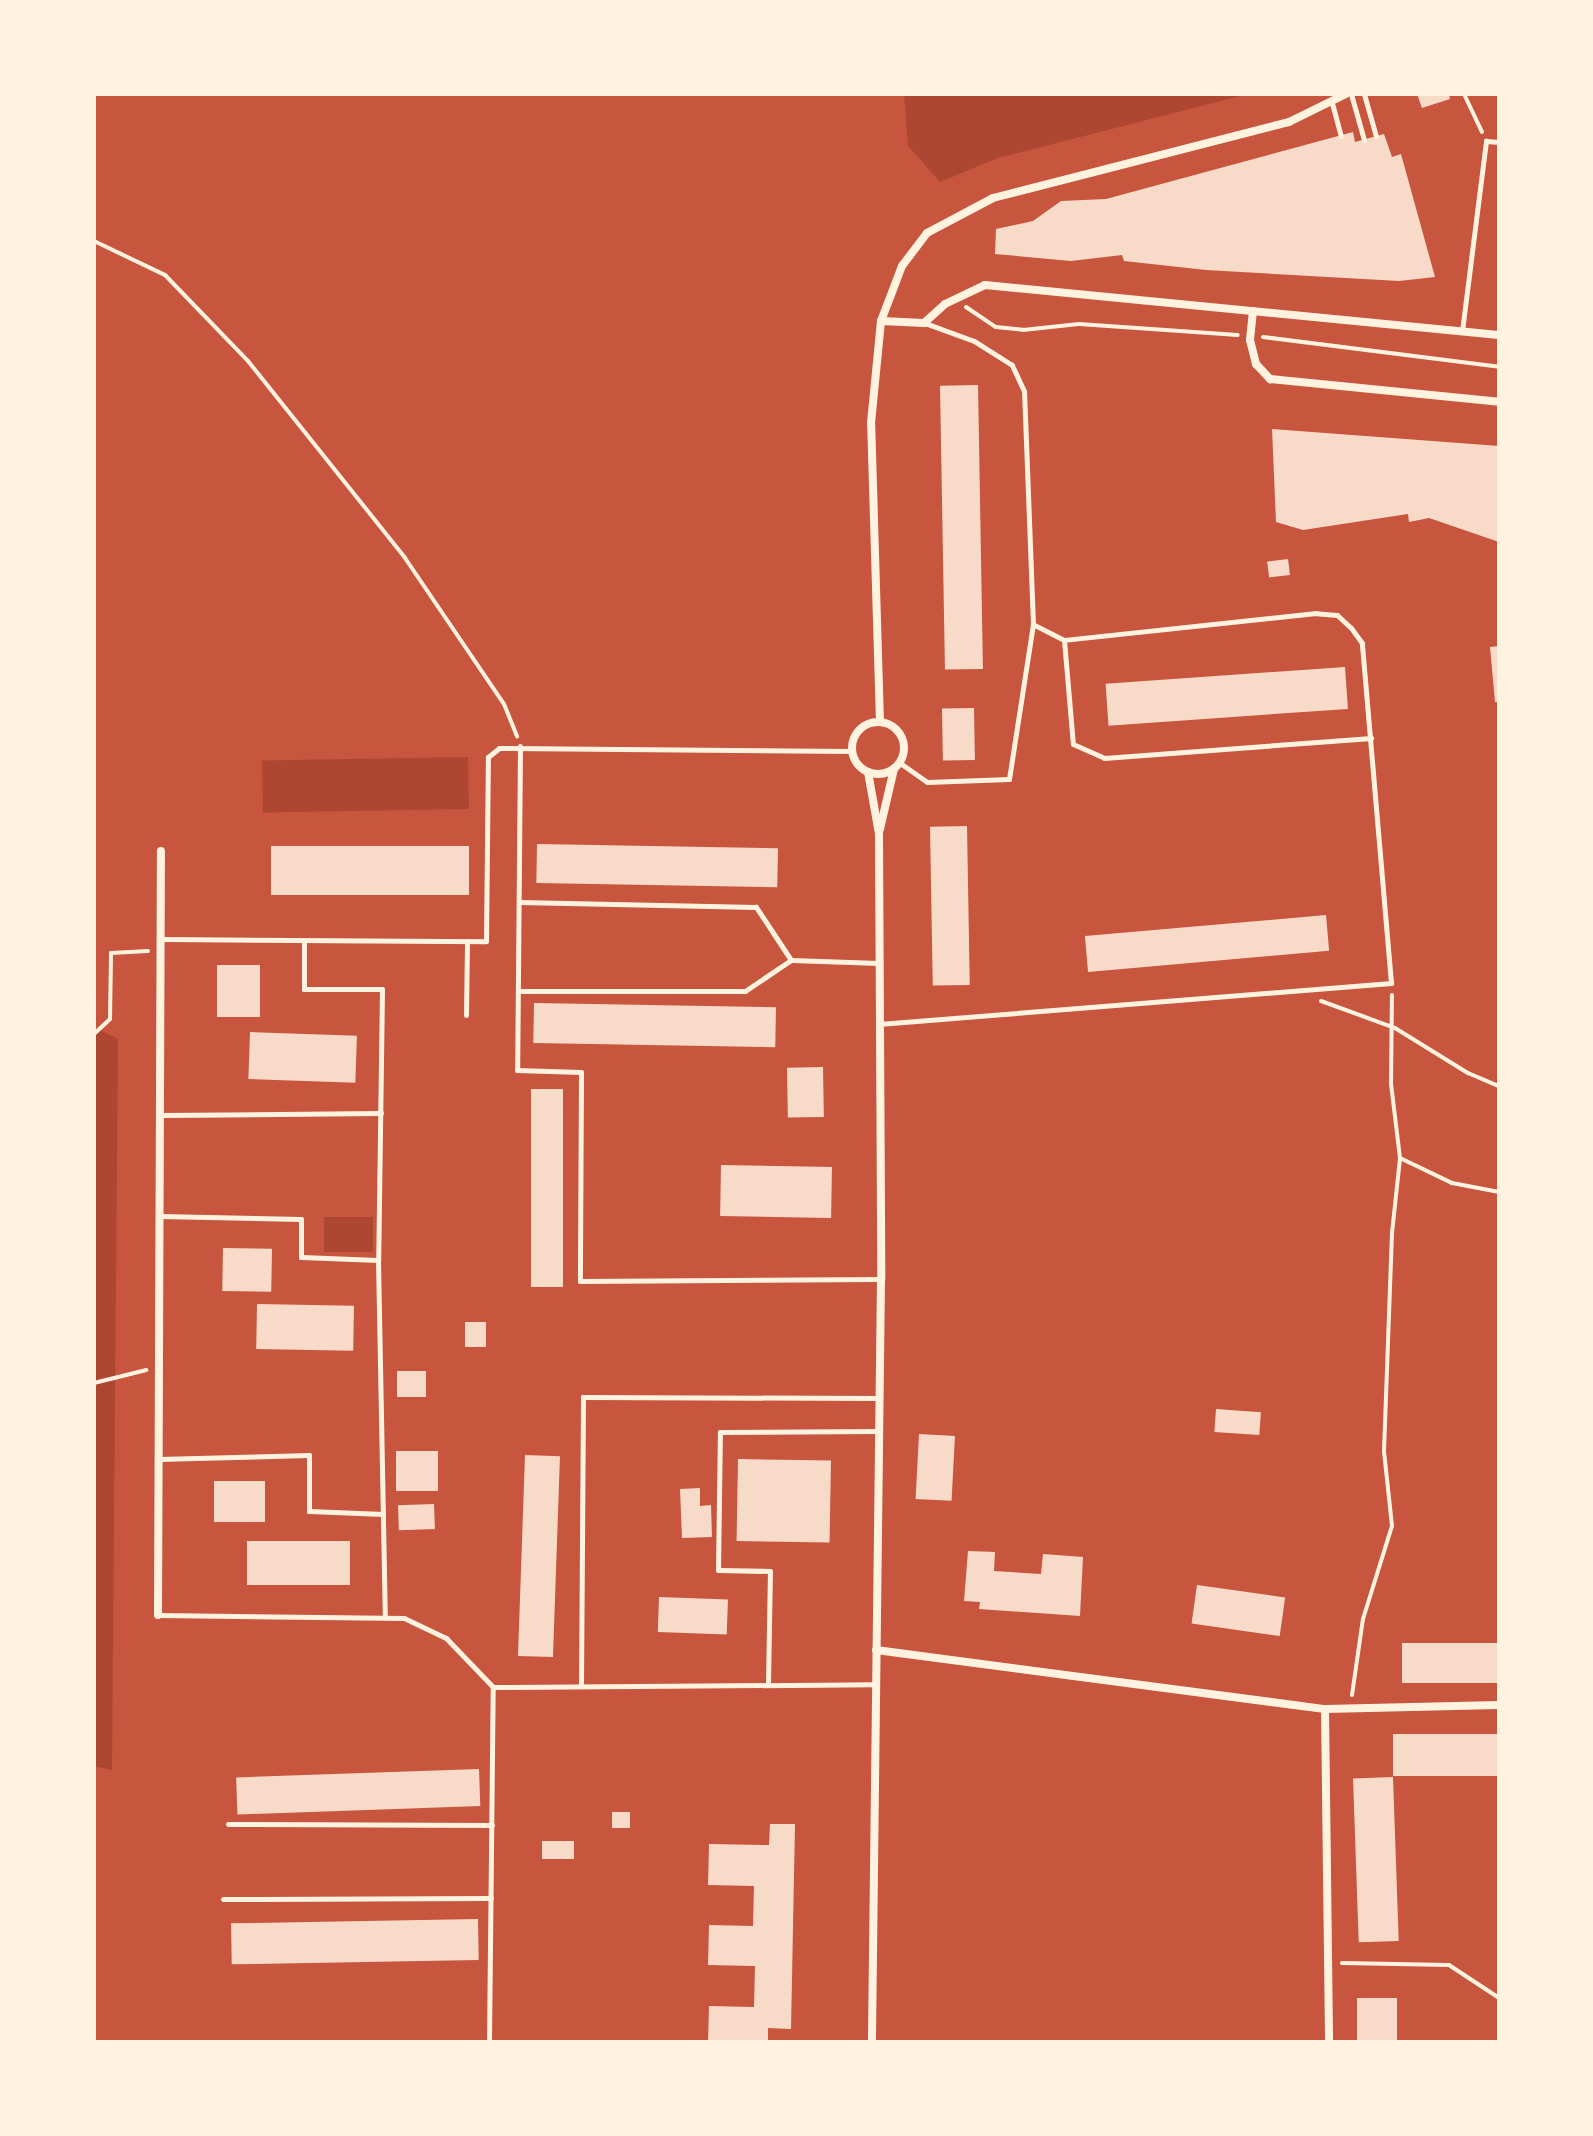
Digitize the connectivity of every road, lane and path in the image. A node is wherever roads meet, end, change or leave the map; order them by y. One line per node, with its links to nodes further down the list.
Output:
1 (1349, 94): 4 (street); 7 (lane)
2 (1364, 94): 6 (lane)
3 (1464, 94): 8 (path)
4 (1332, 103): 5 (lane); 13 (street)
5 (1341, 136)
6 (1376, 136)
7 (1364, 140)
8 (1486, 141): 9 (lane); 15 (lane)
9 (1499, 142)
10 (94, 241): 24 (path)
11 (956, 297): 12 (street); 14 (street); 17 (path)
12 (1253, 311): 15 (street); 17 (street)
13 (881, 321): 14 (street); 22 (street)
14 (924, 323): 20 (lane)
15 (1462, 331): 16 (street)
16 (1499, 335)
17 (1251, 336): 18 (path); 19 (street)
18 (1499, 367)
19 (1499, 402)
20 (1033, 624): 21 (lane); 26 (lane)
21 (1064, 640): 23 (lane); 23 (lane)
22 (880, 722): 25 (street); 26 (street)
23 (1371, 738): 37 (lane)
24 (520, 746): 25 (lane); 30 (lane); 33 (lane)
25 (852, 751): 27 (street)
26 (897, 766): 27 (street); 28 (street)
27 (868, 772): 28 (street)
28 (879, 834): 36 (street)
29 (161, 851): 31 (street)
30 (519, 902): 35 (lane); 38 (lane)
31 (160, 939): 32 (lane); 34 (street)
32 (304, 940): 33 (lane); 45 (lane)
33 (467, 941): 40 (lane)
34 (160, 951): 43 (path); 46 (street)
35 (791, 960): 36 (lane); 38 (lane)
36 (880, 963): 41 (street)
37 (1391, 983): 39 (lane); 42 (path)
38 (519, 991): 51 (lane)
39 (1294, 991): 41 (lane); 42 (path)
40 (466, 1015)
41 (879, 1024): 51 (street)
42 (1395, 1028): 44 (path); 47 (path)
43 (94, 1034)
44 (1499, 1086)
45 (381, 1113): 46 (lane); 50 (lane)
46 (160, 1115): 49 (street)
47 (1400, 1158): 48 (path); 67 (path)
48 (1499, 1192)
49 (159, 1216): 50 (lane); 52 (street)
50 (378, 1260): 57 (lane)
51 (881, 1279): 54 (street)
52 (159, 1367): 53 (path); 56 (street)
53 (94, 1383)
54 (881, 1398): 55 (street); 63 (lane)
55 (881, 1431): 60 (street); 61 (lane)
56 (158, 1459): 57 (lane); 58 (street)
57 (383, 1514): 59 (lane)
58 (158, 1615): 59 (lane)
59 (385, 1617): 64 (lane)
60 (876, 1650): 62 (street); 66 (street)
61 (768, 1684): 62 (lane); 63 (lane)
62 (875, 1684): 75 (street)
63 (581, 1686): 64 (lane)
64 (493, 1687): 69 (lane)
65 (1499, 1705): 67 (street)
66 (1325, 1709): 67 (street); 76 (street)
67 (1350, 1710)
68 (228, 1824): 69 (lane)
69 (492, 1825): 70 (lane)
70 (491, 1898): 71 (lane); 74 (lane)
71 (223, 1899)
72 (1340, 1963): 73 (path)
73 (1499, 1998)
74 (489, 2042)
75 (872, 2042)
76 (1329, 2042)

